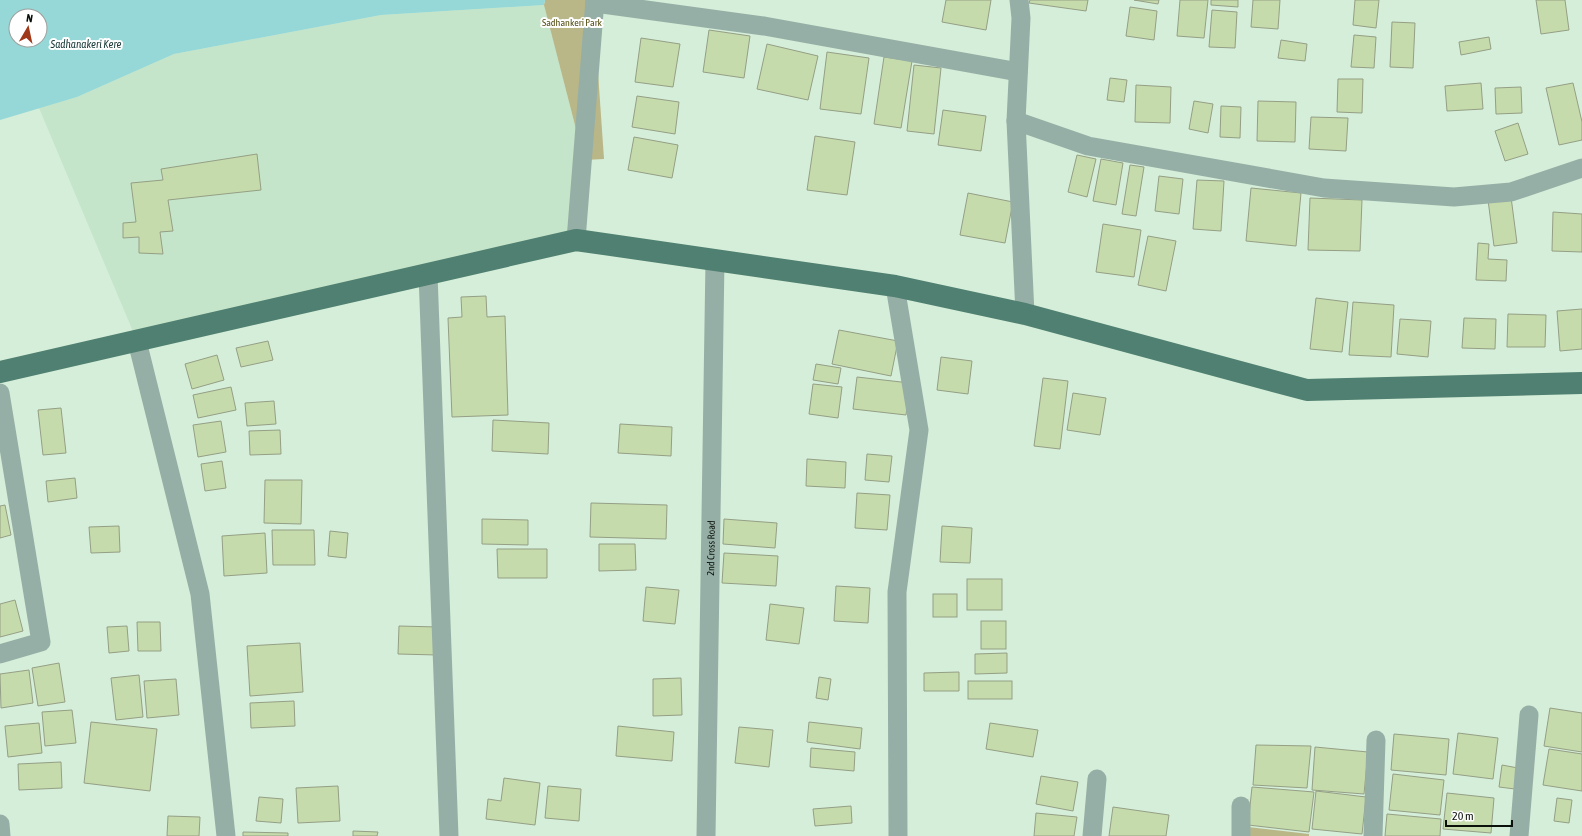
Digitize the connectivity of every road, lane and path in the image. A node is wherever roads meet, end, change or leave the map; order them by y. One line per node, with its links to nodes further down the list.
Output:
1 (1019, 0): 3 (street)
2 (595, 2): 3 (street); 6 (street)
3 (1018, 72): 4 (street)
4 (1016, 121): 5 (street); 10 (street)
5 (1582, 168)
6 (576, 240): 7 (main road); 8 (main road)
7 (715, 260): 9 (main road); 24 (street, 2nd Cross Road)
8 (428, 274): 11 (main road); 23 (street)
9 (895, 286): 10 (main road); 25 (street)
10 (1025, 314): 13 (main road)
11 (137, 341): 12 (main road); 22 (street)
12 (0, 372)
13 (1582, 384)
14 (0, 393): 15 (street)
15 (0, 654)
16 (1529, 715): 29 (street)
17 (1376, 740): 28 (street)
18 (1097, 779): 26 (street)
19 (1241, 806): 27 (street)
20 (0, 824): 21 (street)
21 (1, 836)
22 (226, 836)
23 (449, 836)
24 (706, 836)
25 (898, 836)
26 (1092, 836)
27 (1240, 836)
28 (1373, 836)
29 (1520, 836)

